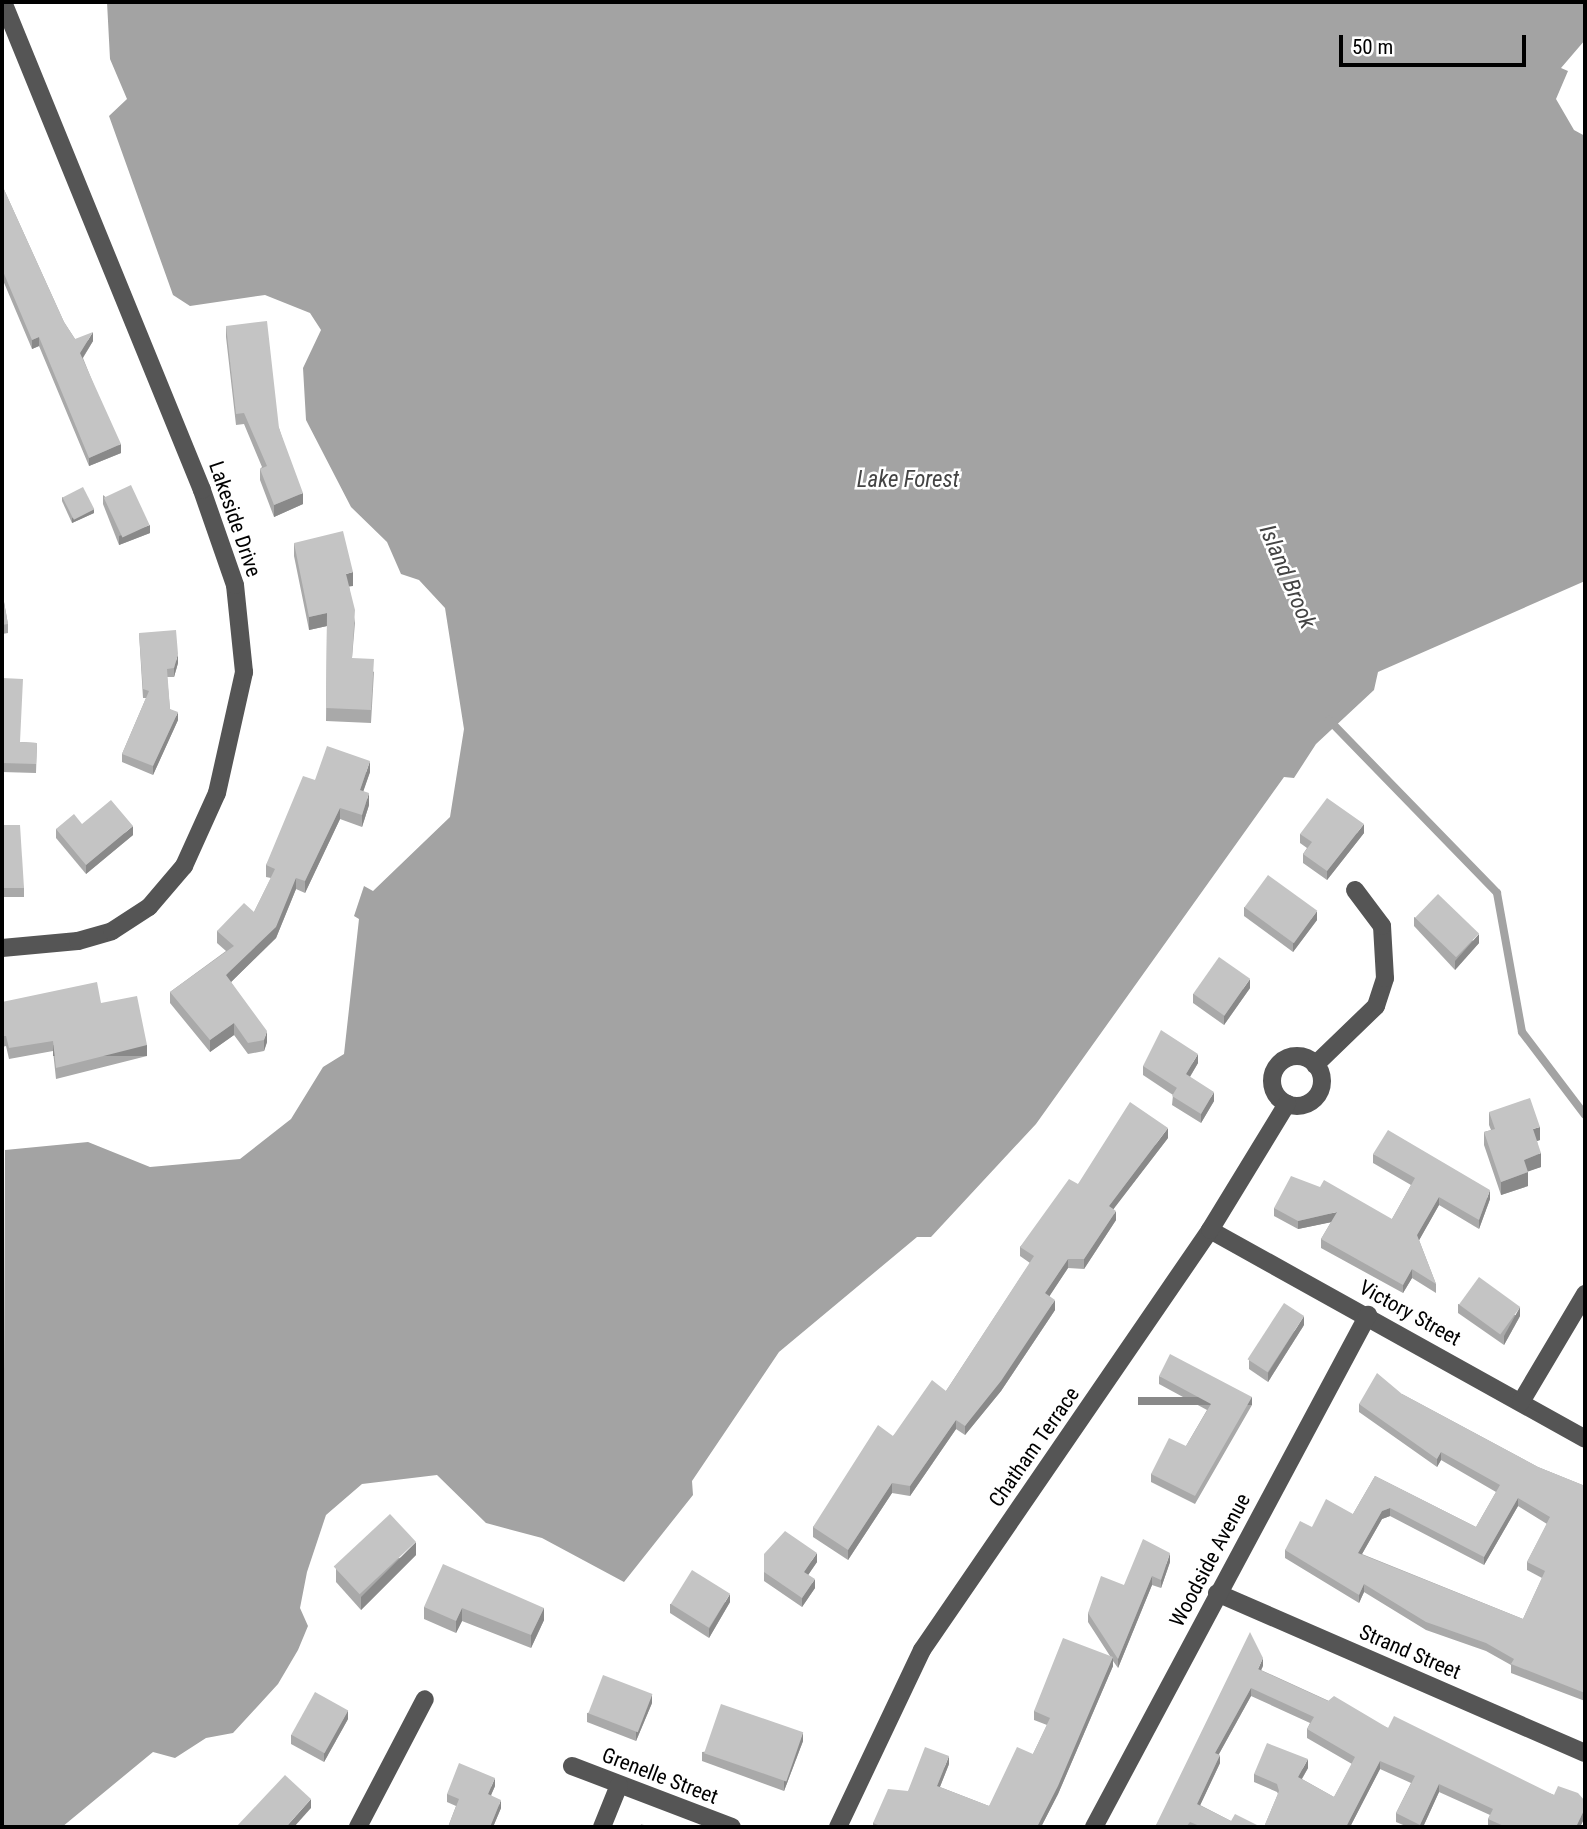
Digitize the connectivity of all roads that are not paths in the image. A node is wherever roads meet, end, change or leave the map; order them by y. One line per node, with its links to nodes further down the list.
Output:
1 (3, 2): 3 (street, Lakeside Drive)
2 (1355, 890): 4 (street)
3 (2, 948)
4 (1315, 1065): 5 (street); 5 (street)
5 (1287, 1104): 6 (street, Chatham Terrace)
6 (1210, 1230): 8 (street, Victory Street); 19 (street, Chatham Terrace)
7 (1585, 1294): 9 (street)
8 (1368, 1315): 9 (street, Victory Street); 11 (street, Woodside Avenue)
9 (1521, 1402): 10 (street, Victory Street)
10 (1585, 1439)
11 (1217, 1593): 13 (street, Strand Street); 20 (street, Woodside Avenue)
12 (425, 1699): 16 (street)
13 (1585, 1753)
14 (572, 1766): 15 (street, Grenelle Street)
15 (619, 1785): 17 (street); 18 (street, Grenelle Street)
16 (358, 1827)
17 (602, 1827)
18 (732, 1827)
19 (838, 1827)
20 (1094, 1827)

